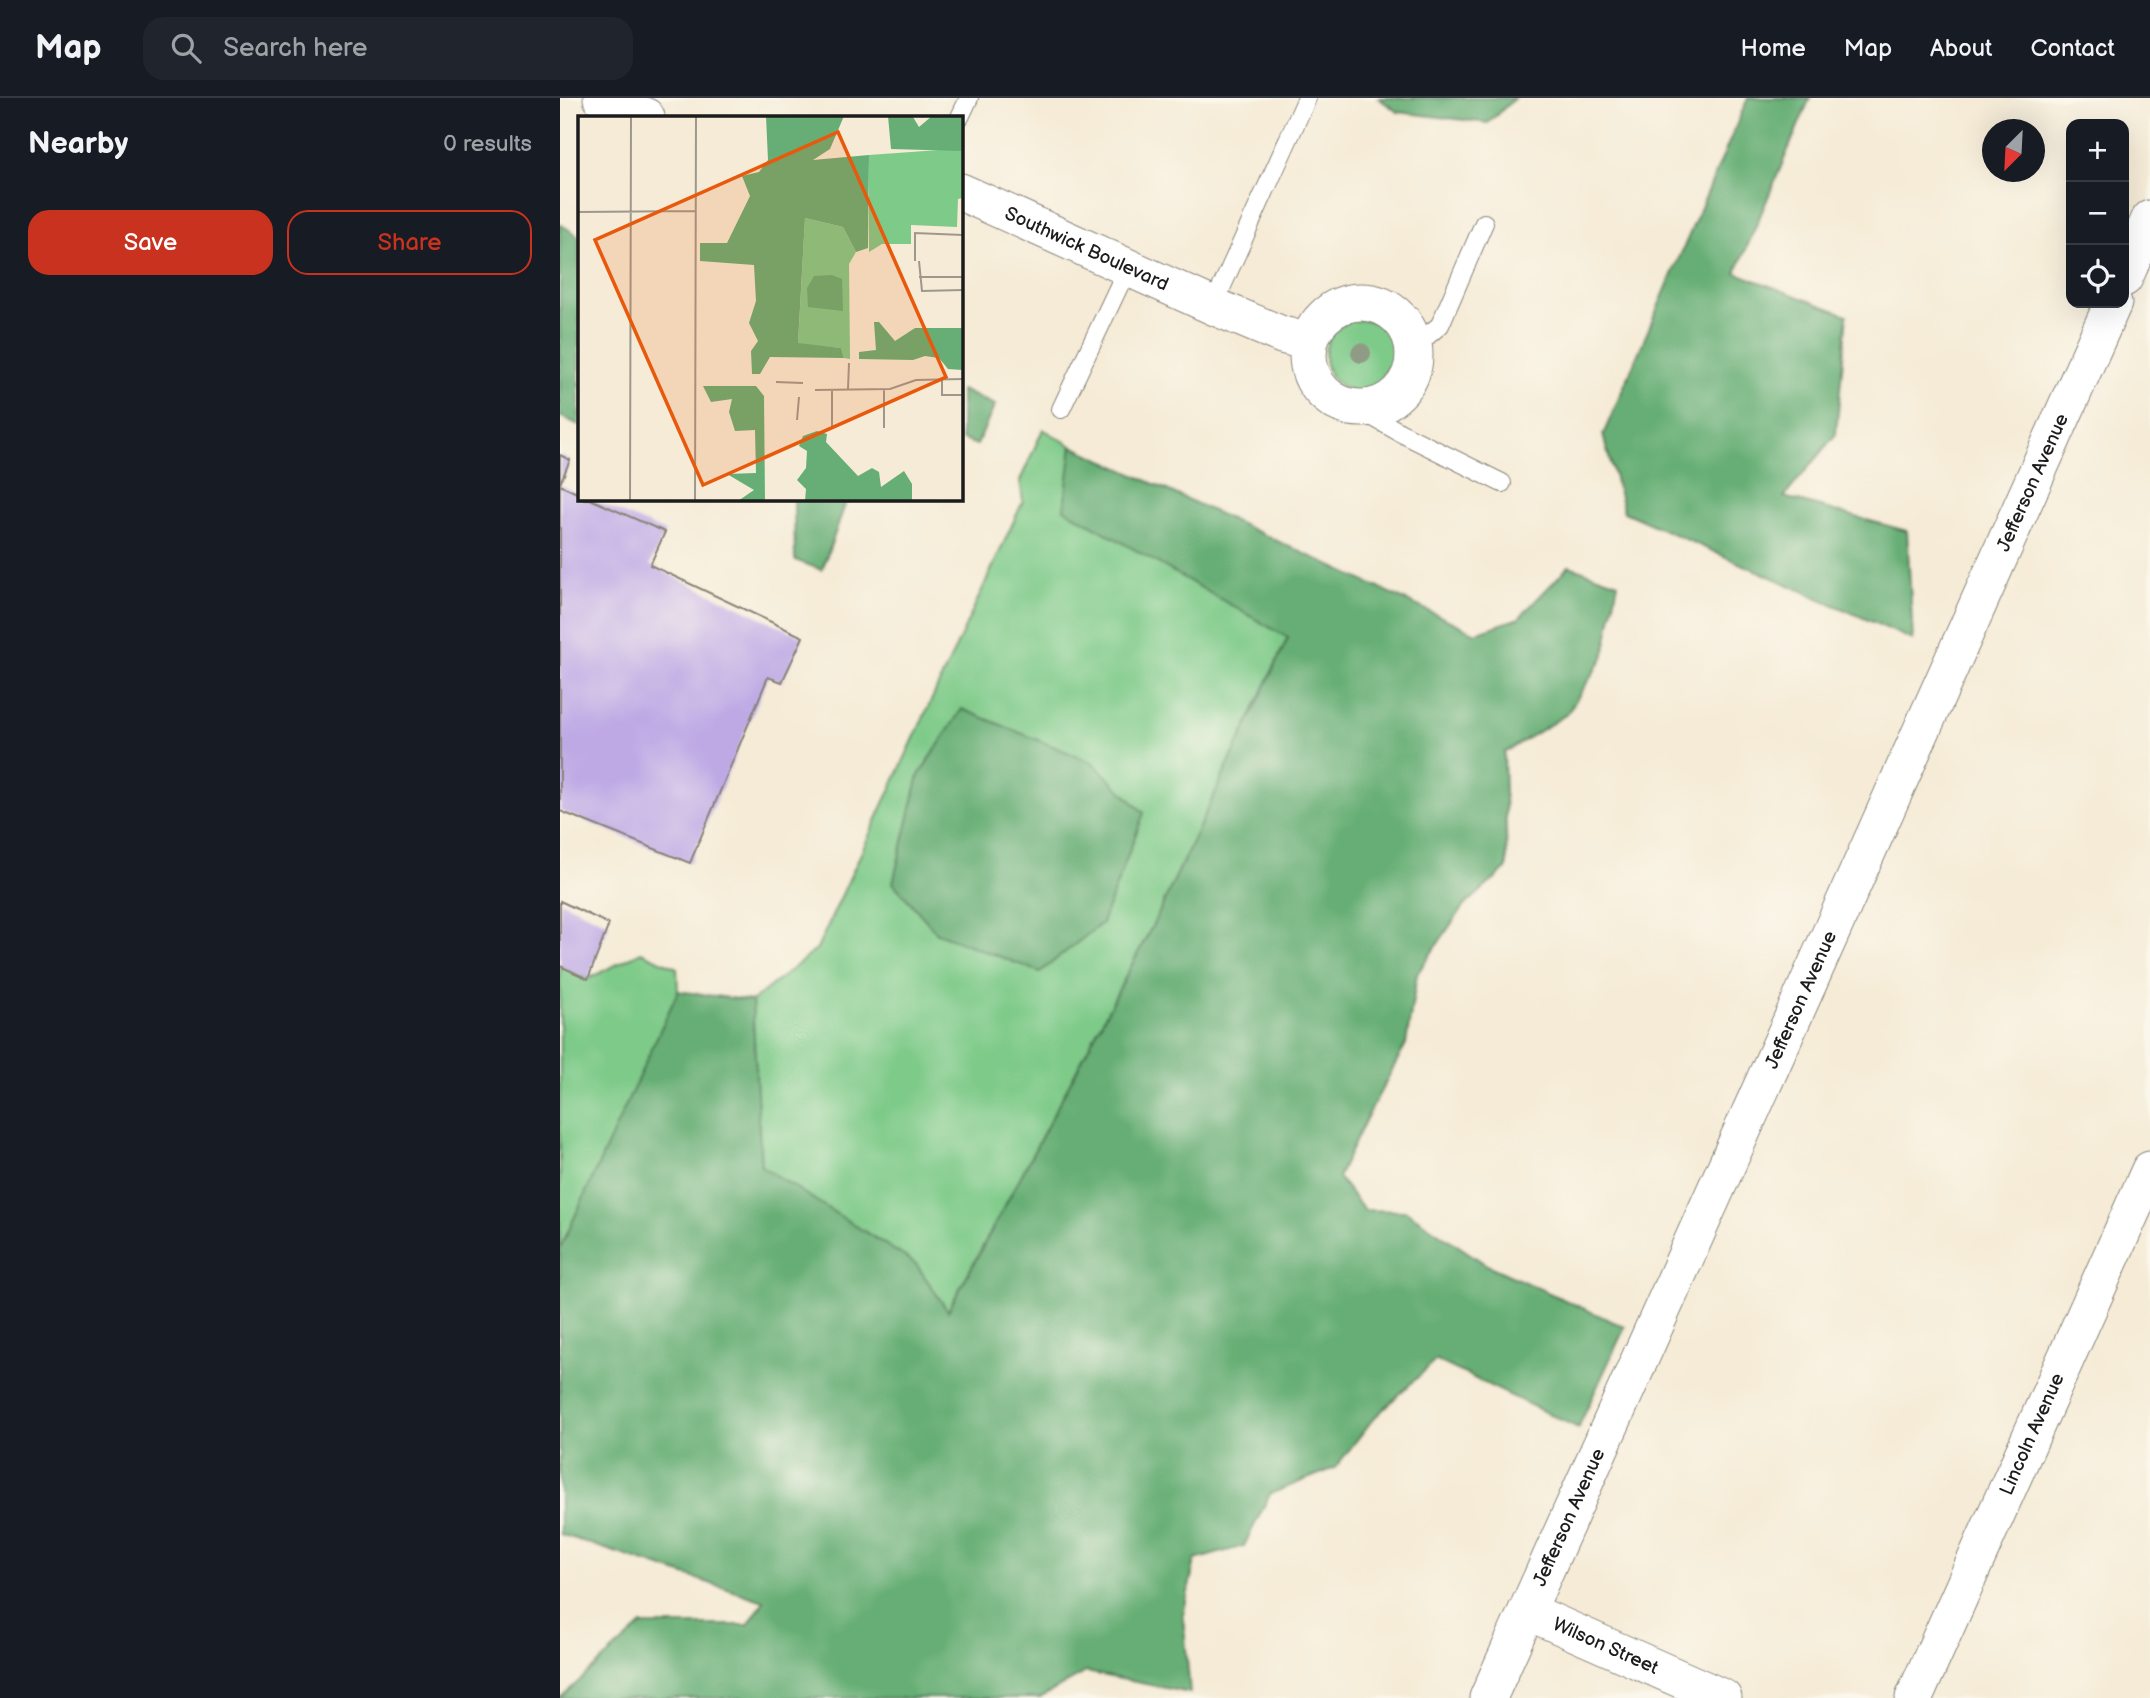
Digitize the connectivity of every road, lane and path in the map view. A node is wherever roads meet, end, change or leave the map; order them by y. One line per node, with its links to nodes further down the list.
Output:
1 (601, 98): 4 (street)
2 (969, 98): 5 (lane)
3 (1307, 98): 11 (lane)
4 (644, 116)
5 (960, 116)
6 (962, 192): 9 (street, Southwick Boulevard)
7 (2150, 219): 10 (street)
8 (1484, 223): 14 (lane)
9 (1128, 267): 11 (street, Southwick Boulevard); 15 (lane)
10 (2129, 267)
11 (1213, 306): 13 (street, Southwick Boulevard)
12 (2111, 308): 19 (street, Jefferson Avenue)
13 (1308, 342): 14 (street); 16 (street)
14 (1414, 347): 16 (street)
15 (1061, 409)
16 (1359, 409): 17 (lane)
17 (1502, 483)
18 (2150, 1170): 22 (street, Lincoln Avenue)
19 (1527, 1611): 20 (street, Jefferson Avenue); 21 (street, Wilson Street)
20 (1488, 1698)
21 (1723, 1698)
22 (1914, 1698)

